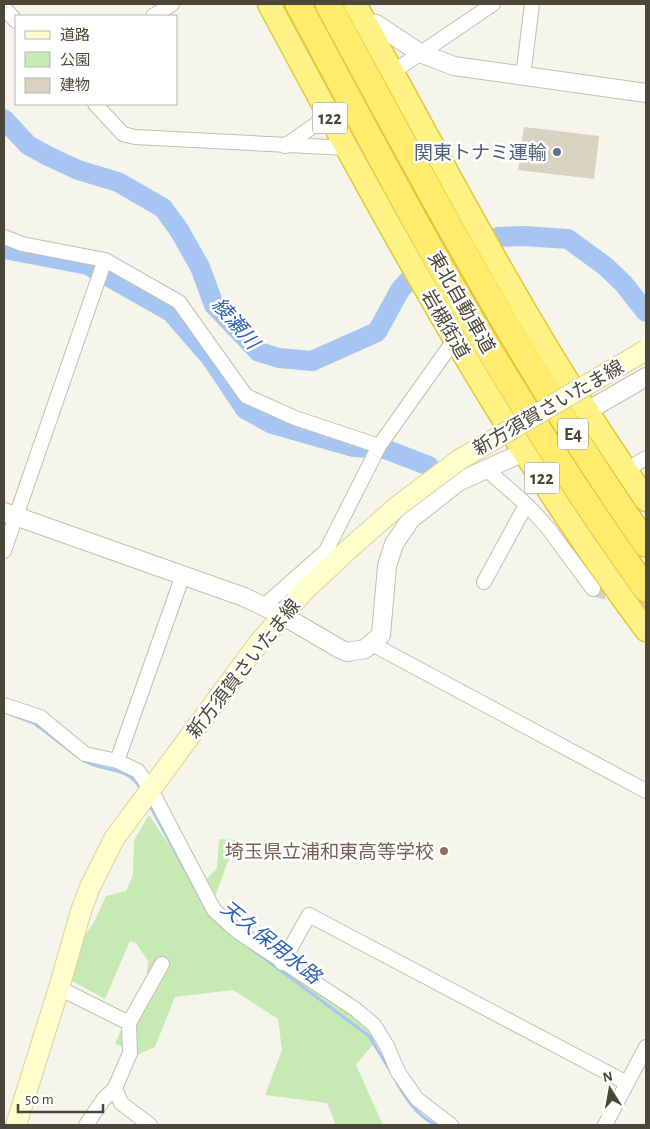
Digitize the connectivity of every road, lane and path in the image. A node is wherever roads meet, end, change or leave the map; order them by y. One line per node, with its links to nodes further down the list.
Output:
1 (172, 4): 9 (street)
2 (269, 4): 17 (highway, 岩槻街道 / 122)
3 (298, 4): 39 (highway, 東北自動車道 / E4)
4 (328, 4): 34 (highway, 東北自動車道 / E4)
5 (355, 4): 11 (highway)
6 (492, 4): 12 (street)
7 (532, 4): 14 (street)
8 (4, 8): 10 (street)
9 (155, 15)
10 (15, 20)
11 (366, 23): 12 (street); 13 (highway)
12 (420, 53): 13 (street); 14 (street)
13 (393, 72): 25 (highway)
14 (523, 77): 15 (street)
15 (646, 93)
16 (96, 105): 18 (street)
17 (329, 115): 18 (street); 19 (highway, 岩槻街道 / 122)
18 (284, 146): 19 (street)
19 (348, 148): 22 (highway, 岩槻街道 / 122)
20 (4, 237): 21 (street)
21 (103, 267): 26 (street); 33 (street)
22 (450, 331): 26 (street); 27 (highway, 岩槻街道 / 122)
23 (646, 350): 40 (main road, 新方須賀さいたま線, bridge)
24 (646, 377): 25 (street)
25 (586, 411): 30 (highway)
26 (379, 446): 40 (street)
27 (524, 452): 29 (street); 41 (highway, 岩槻街道 / 122)
28 (646, 458): 30 (street)
29 (486, 469): 32 (street); 42 (street)
30 (626, 470): 31 (highway)
31 (646, 500)
32 (526, 505): 37 (street); 38 (street)
33 (10, 514): 35 (street); 36 (street)
34 (646, 544)
35 (4, 551)
36 (182, 575): 40 (street); 44 (street)
37 (484, 582)
38 (592, 589)
39 (646, 589)
40 (274, 610): 42 (street); 45 (main road, 新方須賀さいたま線)
41 (646, 630)
42 (372, 644): 46 (street)
43 (4, 705): 44 (street)
44 (117, 760): 45 (street)
45 (150, 788): 47 (street); 49 (main road, 新方須賀さいたま線)
46 (646, 791)
47 (282, 963): 52 (street); 57 (street)
48 (162, 964): 50 (street)
49 (60, 988): 50 (street); 54 (main road, 新方須賀さいたま線)
50 (129, 1023): 53 (street)
51 (646, 1047): 52 (street)
52 (627, 1083): 58 (street)
53 (115, 1088): 55 (street); 56 (street)
54 (16, 1125)
55 (86, 1125)
56 (150, 1125)
57 (451, 1125)
58 (605, 1125)

